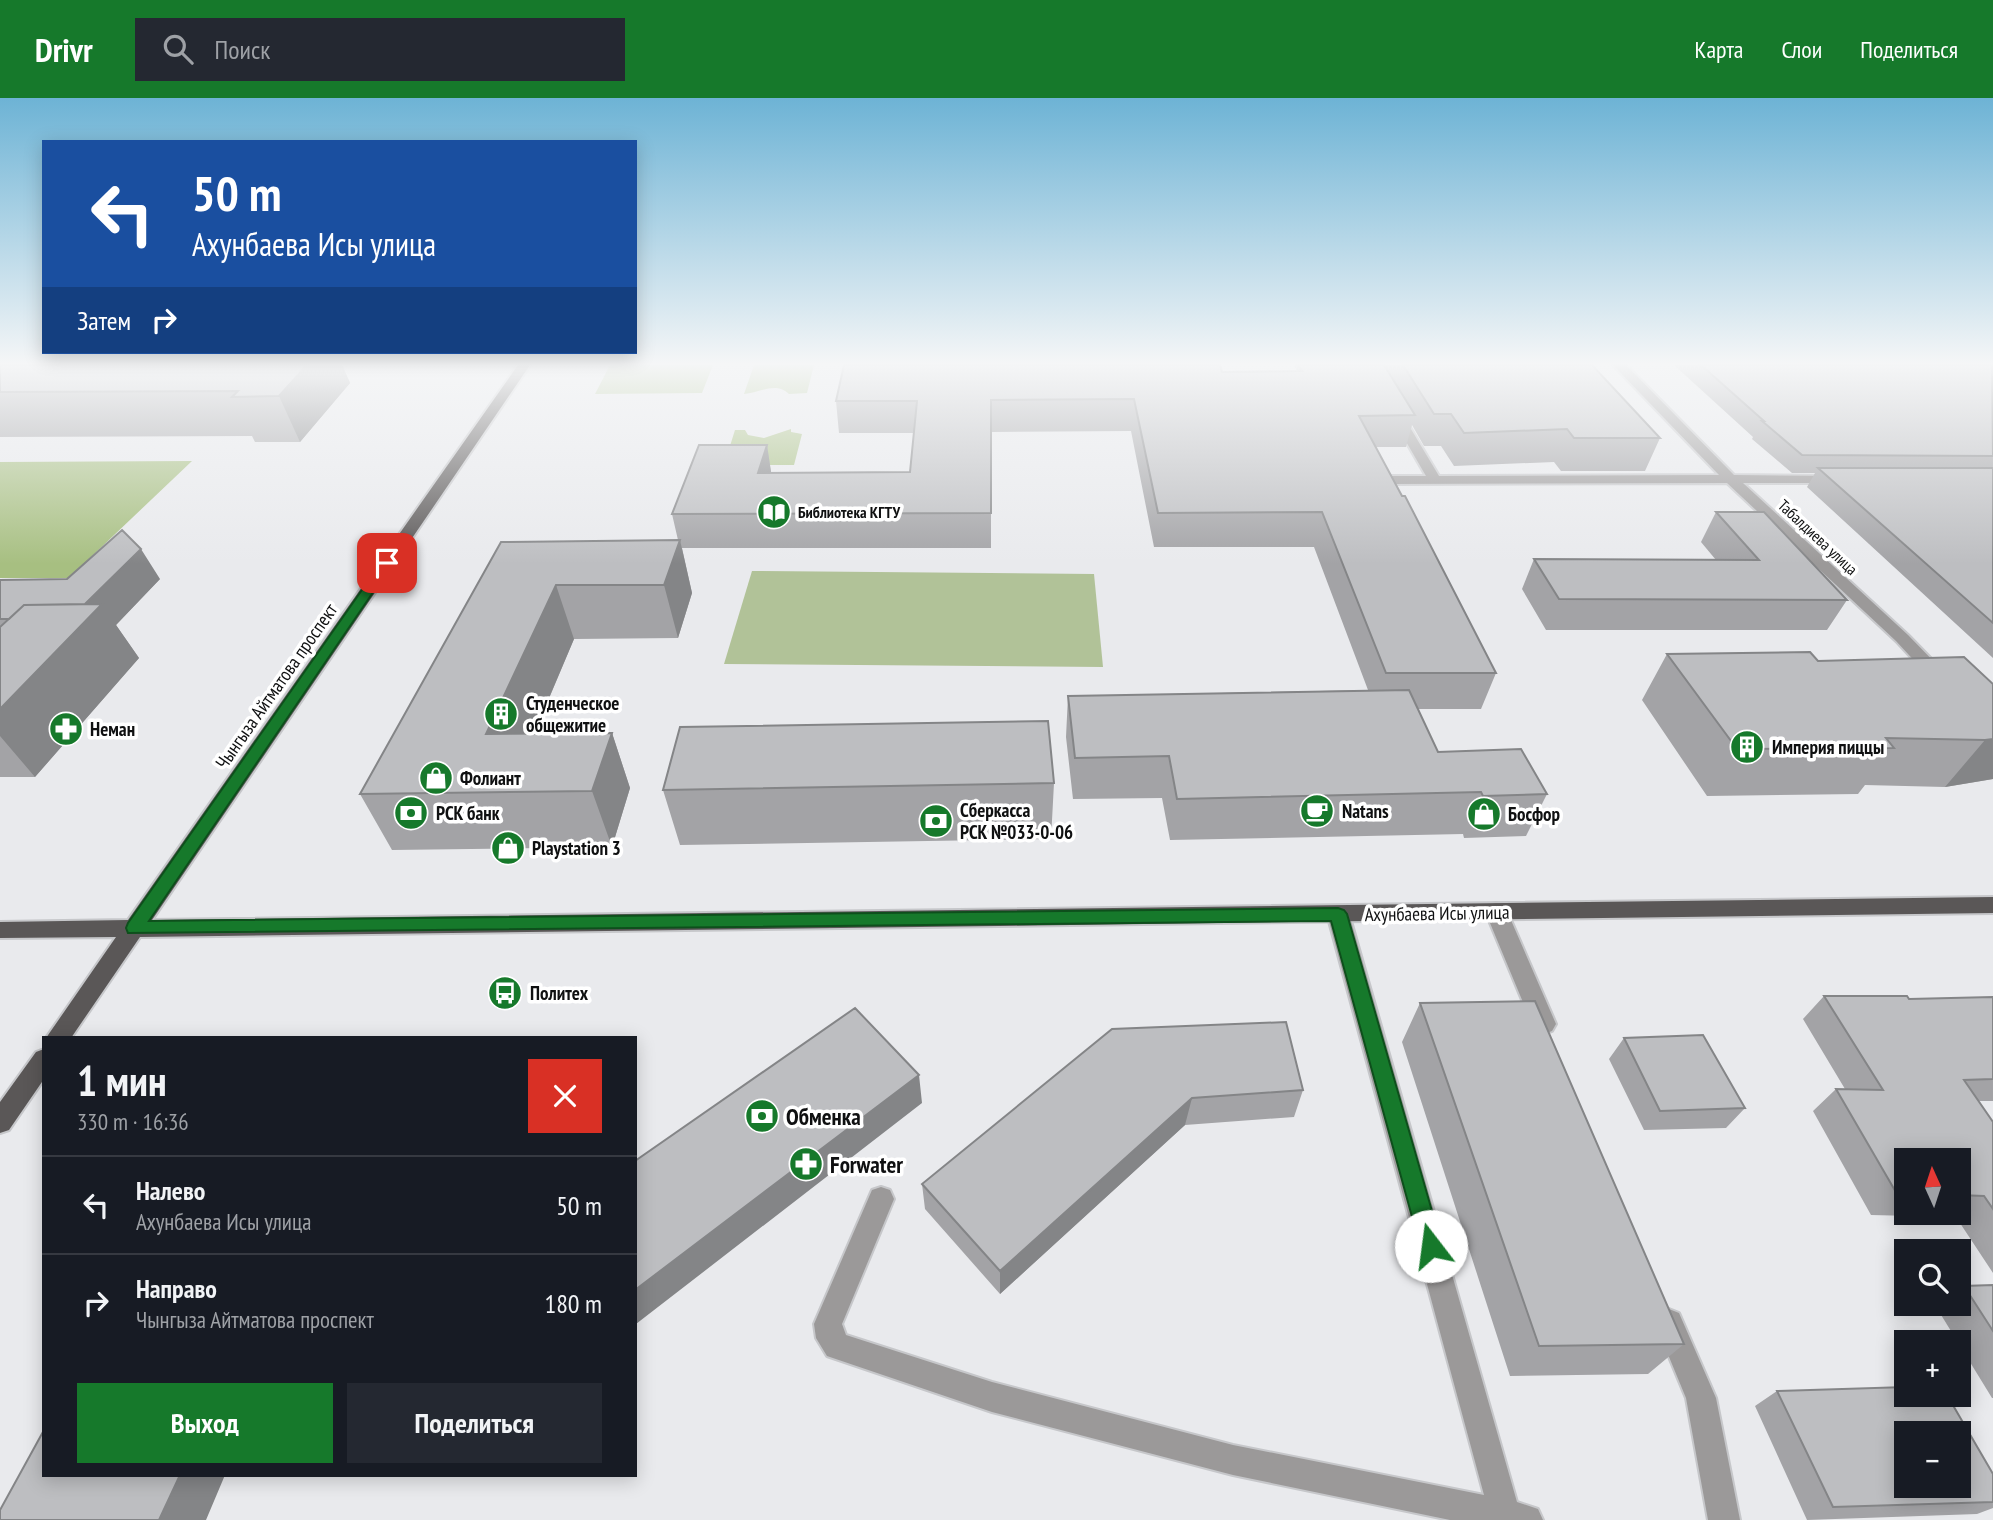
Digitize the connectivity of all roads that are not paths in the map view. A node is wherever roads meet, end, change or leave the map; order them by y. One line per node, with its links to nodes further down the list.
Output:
1 (478, 431): 12 (main road, Чынгыза Айтматова проспект)
2 (1406, 431): 6 (street)
3 (1684, 431): 4 (street, Табалдиева улица)
4 (1730, 479): 6 (street); 7 (street); 8 (street, Табалдиева улица)
5 (1389, 480): 6 (street)
6 (1435, 480)
7 (1855, 480)
8 (1950, 688)
9 (1993, 905): 10 (main road, Ахунбаева Исы улица)
10 (1496, 911): 11 (main road, Ахунбаева Исы улица); 15 (street)
11 (1338, 914): 12 (main road, Ахунбаева Исы улица); 20 (street)
12 (135, 928): 13 (main road, Ахунбаева Исы улица); 14 (main road, Чынгыза Айтматова проспект)
13 (0, 930)
14 (59, 1036)
15 (1551, 1041)
16 (42, 1062): 17 (main road)
17 (0, 1122)
18 (881, 1199): 20 (street)
19 (1658, 1296): 21 (street)
20 (1516, 1518)
21 (1724, 1520)

